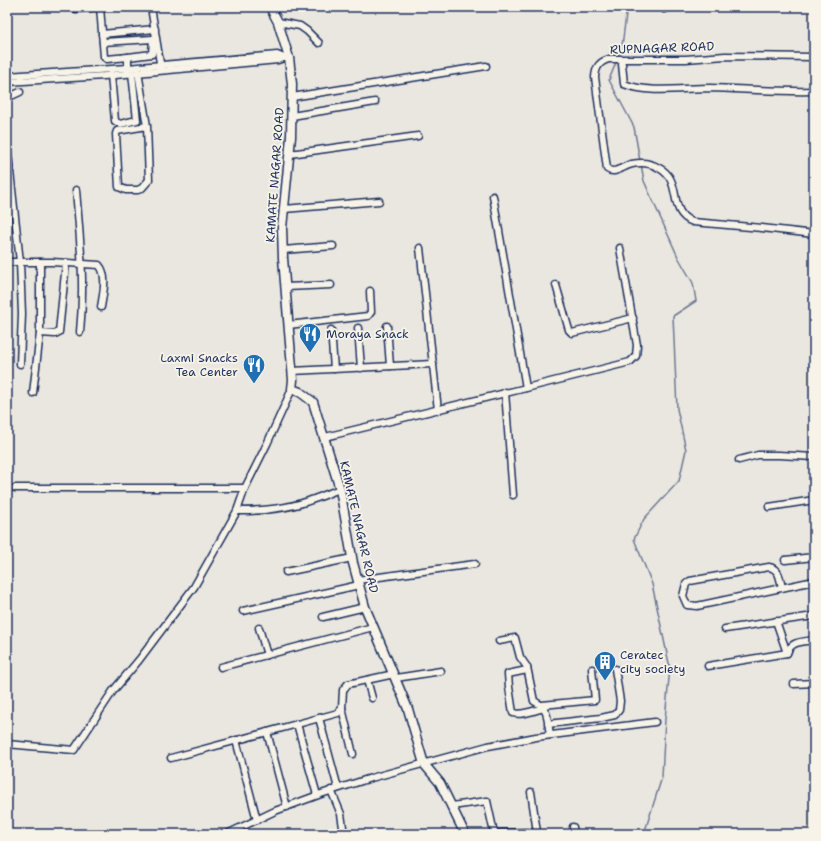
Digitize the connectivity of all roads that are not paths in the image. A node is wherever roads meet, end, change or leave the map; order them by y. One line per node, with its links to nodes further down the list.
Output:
1 (74, 7): 2 (street)
2 (100, 7): 9 (street)
3 (151, 7): 8 (street)
4 (270, 7): 7 (street, KAMATE NAGAR ROAD)
5 (671, 7): 6 (street)
6 (664, 10)
7 (278, 22): 11 (street); 14 (street, KAMATE NAGAR ROAD)
8 (155, 28): 9 (street); 17 (street)
9 (102, 34): 10 (street)
10 (103, 42): 12 (street); 12 (street)
11 (319, 43)
12 (128, 57): 18 (street)
13 (814, 57): 15 (street, RUPNAGAR ROAD)
14 (286, 58): 17 (street); 24 (street, KAMATE NAGAR ROAD)
15 (622, 62): 22 (street); 36 (street, RUPNAGAR ROAD)
16 (486, 66): 24 (street)
17 (161, 68): 18 (street); 18 (street)
18 (133, 71): 19 (street); 19 (street); 20 (street); 28 (street)
19 (111, 75): 21 (street)
20 (7, 76)
21 (7, 82)
22 (814, 90)
23 (20, 92): 25 (street)
24 (292, 97): 27 (street, KAMATE NAGAR ROAD)
25 (7, 98)
26 (375, 102): 27 (street)
27 (292, 116): 31 (street, KAMATE NAGAR ROAD)
28 (147, 126): 28 (street)
29 (418, 136): 31 (street)
30 (7, 144): 42 (street)
31 (290, 154): 35 (street, KAMATE NAGAR ROAD)
32 (76, 190): 45 (street)
33 (493, 196): 64 (street)
34 (379, 201): 35 (street)
35 (284, 208): 40 (street, KAMATE NAGAR ROAD)
36 (814, 234)
37 (333, 246): 40 (street)
38 (420, 248): 59 (street)
39 (620, 248): 51 (street)
40 (283, 250): 48 (street, KAMATE NAGAR ROAD)
41 (7, 262): 42 (street)
42 (20, 262): 43 (street); 58 (street)
43 (40, 262): 44 (street); 57 (street)
44 (66, 263): 45 (street); 57 (street)
45 (82, 263): 50 (street); 56 (street)
46 (331, 284): 48 (street)
47 (556, 285): 51 (street)
48 (286, 287): 52 (street, KAMATE NAGAR ROAD)
49 (370, 291): 52 (street)
50 (102, 307)
51 (633, 318): 64 (street)
52 (288, 325): 63 (street, KAMATE NAGAR ROAD)
53 (387, 326): 60 (street)
54 (358, 328): 61 (street)
55 (331, 330): 62 (street)
56 (80, 332)
57 (40, 333): 67 (street)
58 (20, 364)
59 (433, 364): 60 (street); 68 (street)
60 (390, 366): 61 (street)
61 (361, 368): 62 (street)
62 (334, 369): 63 (street)
63 (292, 371): 65 (street, KAMATE NAGAR ROAD)
64 (526, 388): 66 (street)
65 (292, 389): 69 (street, KAMATE NAGAR ROAD); 73 (street)
66 (505, 392): 68 (street); 75 (street)
67 (33, 393)
68 (438, 410): 69 (street)
69 (325, 437): 74 (street, KAMATE NAGAR ROAD)
70 (814, 457): 71 (street)
71 (739, 460)
72 (15, 488): 73 (street)
73 (245, 488): 78 (street)
74 (340, 489): 78 (street); 80 (street, KAMATE NAGAR ROAD)
75 (513, 495)
76 (814, 500): 77 (street)
77 (769, 507)
78 (237, 511): 119 (street)
79 (814, 557): 81 (street)
80 (352, 558): 83 (street); 85 (street, KAMATE NAGAR ROAD)
81 (785, 560)
82 (475, 564): 85 (street)
83 (286, 572)
84 (814, 582): 86 (street)
85 (358, 583): 87 (street, KAMATE NAGAR ROAD); 88 (street)
86 (782, 588): 86 (street)
87 (365, 607): 90 (street); 92 (street, KAMATE NAGAR ROAD)
88 (243, 611)
89 (814, 616): 91 (street)
90 (323, 617)
91 (776, 622): 94 (street); 97 (street)
92 (373, 627): 98 (street); 105 (street, KAMATE NAGAR ROAD)
93 (259, 628): 98 (street)
94 (725, 629)
95 (814, 640): 97 (street)
96 (499, 641): 103 (street)
97 (786, 653): 99 (street)
98 (267, 655): 100 (street)
99 (708, 666)
100 (221, 667)
101 (592, 669): 110 (street)
102 (615, 669): 115 (street)
103 (527, 670): 110 (street); 110 (street)
104 (441, 671): 105 (street)
105 (395, 676): 106 (street); 122 (street, KAMATE NAGAR ROAD)
106 (367, 680): 109 (street); 111 (street)
107 (814, 683): 108 (street)
108 (794, 684)
109 (372, 698)
110 (543, 706): 115 (street)
111 (342, 708): 112 (street); 120 (street)
112 (319, 718): 114 (street); 123 (street)
113 (655, 722): 117 (street)
114 (297, 724): 116 (street); 126 (street)
115 (548, 724): 117 (street)
116 (267, 732): 118 (street); 128 (street)
117 (550, 735): 122 (street)
118 (236, 740): 121 (street); 129 (street)
119 (7, 744)
120 (353, 754)
121 (171, 758)
122 (424, 764): 123 (street); 127 (street, KAMATE NAGAR ROAD)
123 (338, 788): 124 (street)
124 (331, 790): 126 (street); 133 (street)
125 (531, 792): 131 (street)
126 (317, 795): 128 (street)
127 (452, 806): 131 (street); 134 (street, KAMATE NAGAR ROAD)
128 (287, 807): 129 (street)
129 (257, 820): 132 (street)
130 (573, 827): 135 (street)
131 (537, 833)
132 (227, 834)
133 (344, 834)
134 (465, 834)
135 (574, 834)

